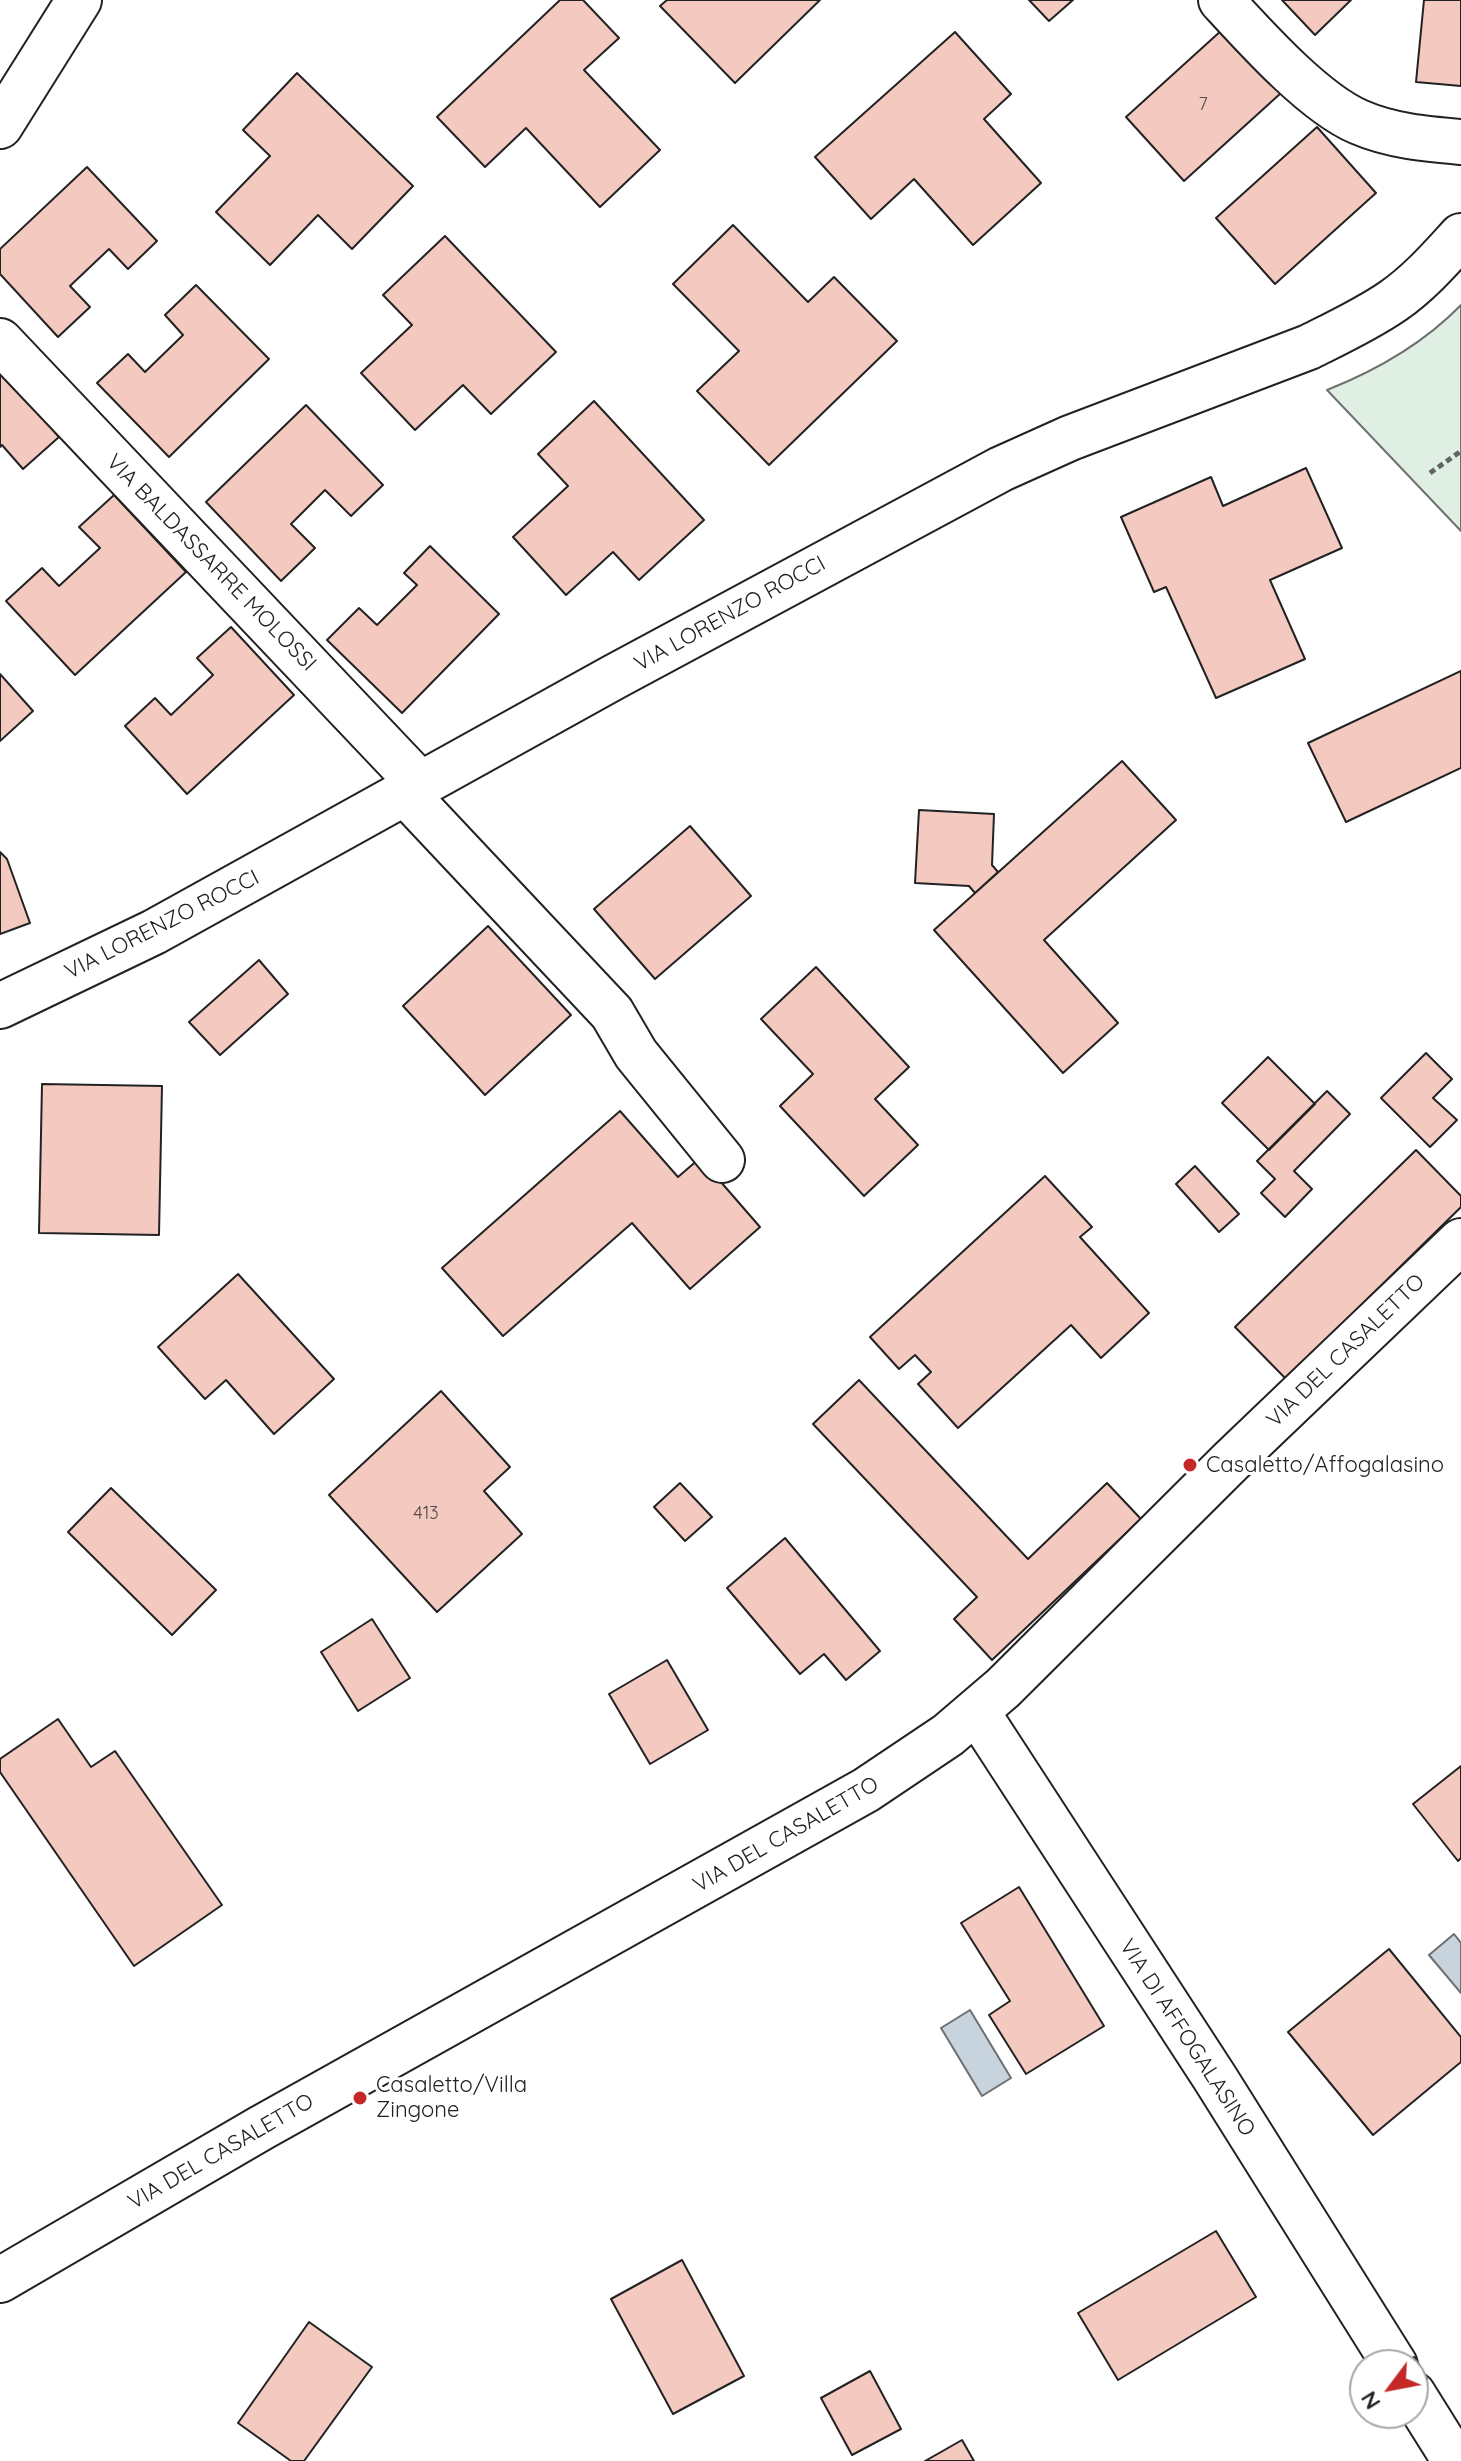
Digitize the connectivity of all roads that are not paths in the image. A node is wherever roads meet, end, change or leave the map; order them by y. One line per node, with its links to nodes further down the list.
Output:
1 (79, 0): 3 (street)
2 (1221, 0): 4 (street)
3 (0, 126)
4 (1461, 142)
5 (1461, 236): 7 (street, VIA LORENZO ROCCI)
6 (0, 341): 7 (street, VIA BALDASSARRE MOLOSSI)
7 (413, 789): 8 (street, VIA LORENZO ROCCI); 9 (street, VIA BALDASSARRE MOLOSSI)
8 (0, 1006)
9 (722, 1160)
10 (1461, 1241): 11 (street, VIA DEL CASALETTO)
11 (977, 1712): 12 (street, VIA DEL CASALETTO); 13 (street, VIA DI AFFOGALASINO)
12 (0, 2280)
13 (1385, 2349)
14 (1429, 2420): 15 (street)
15 (1455, 2461)

